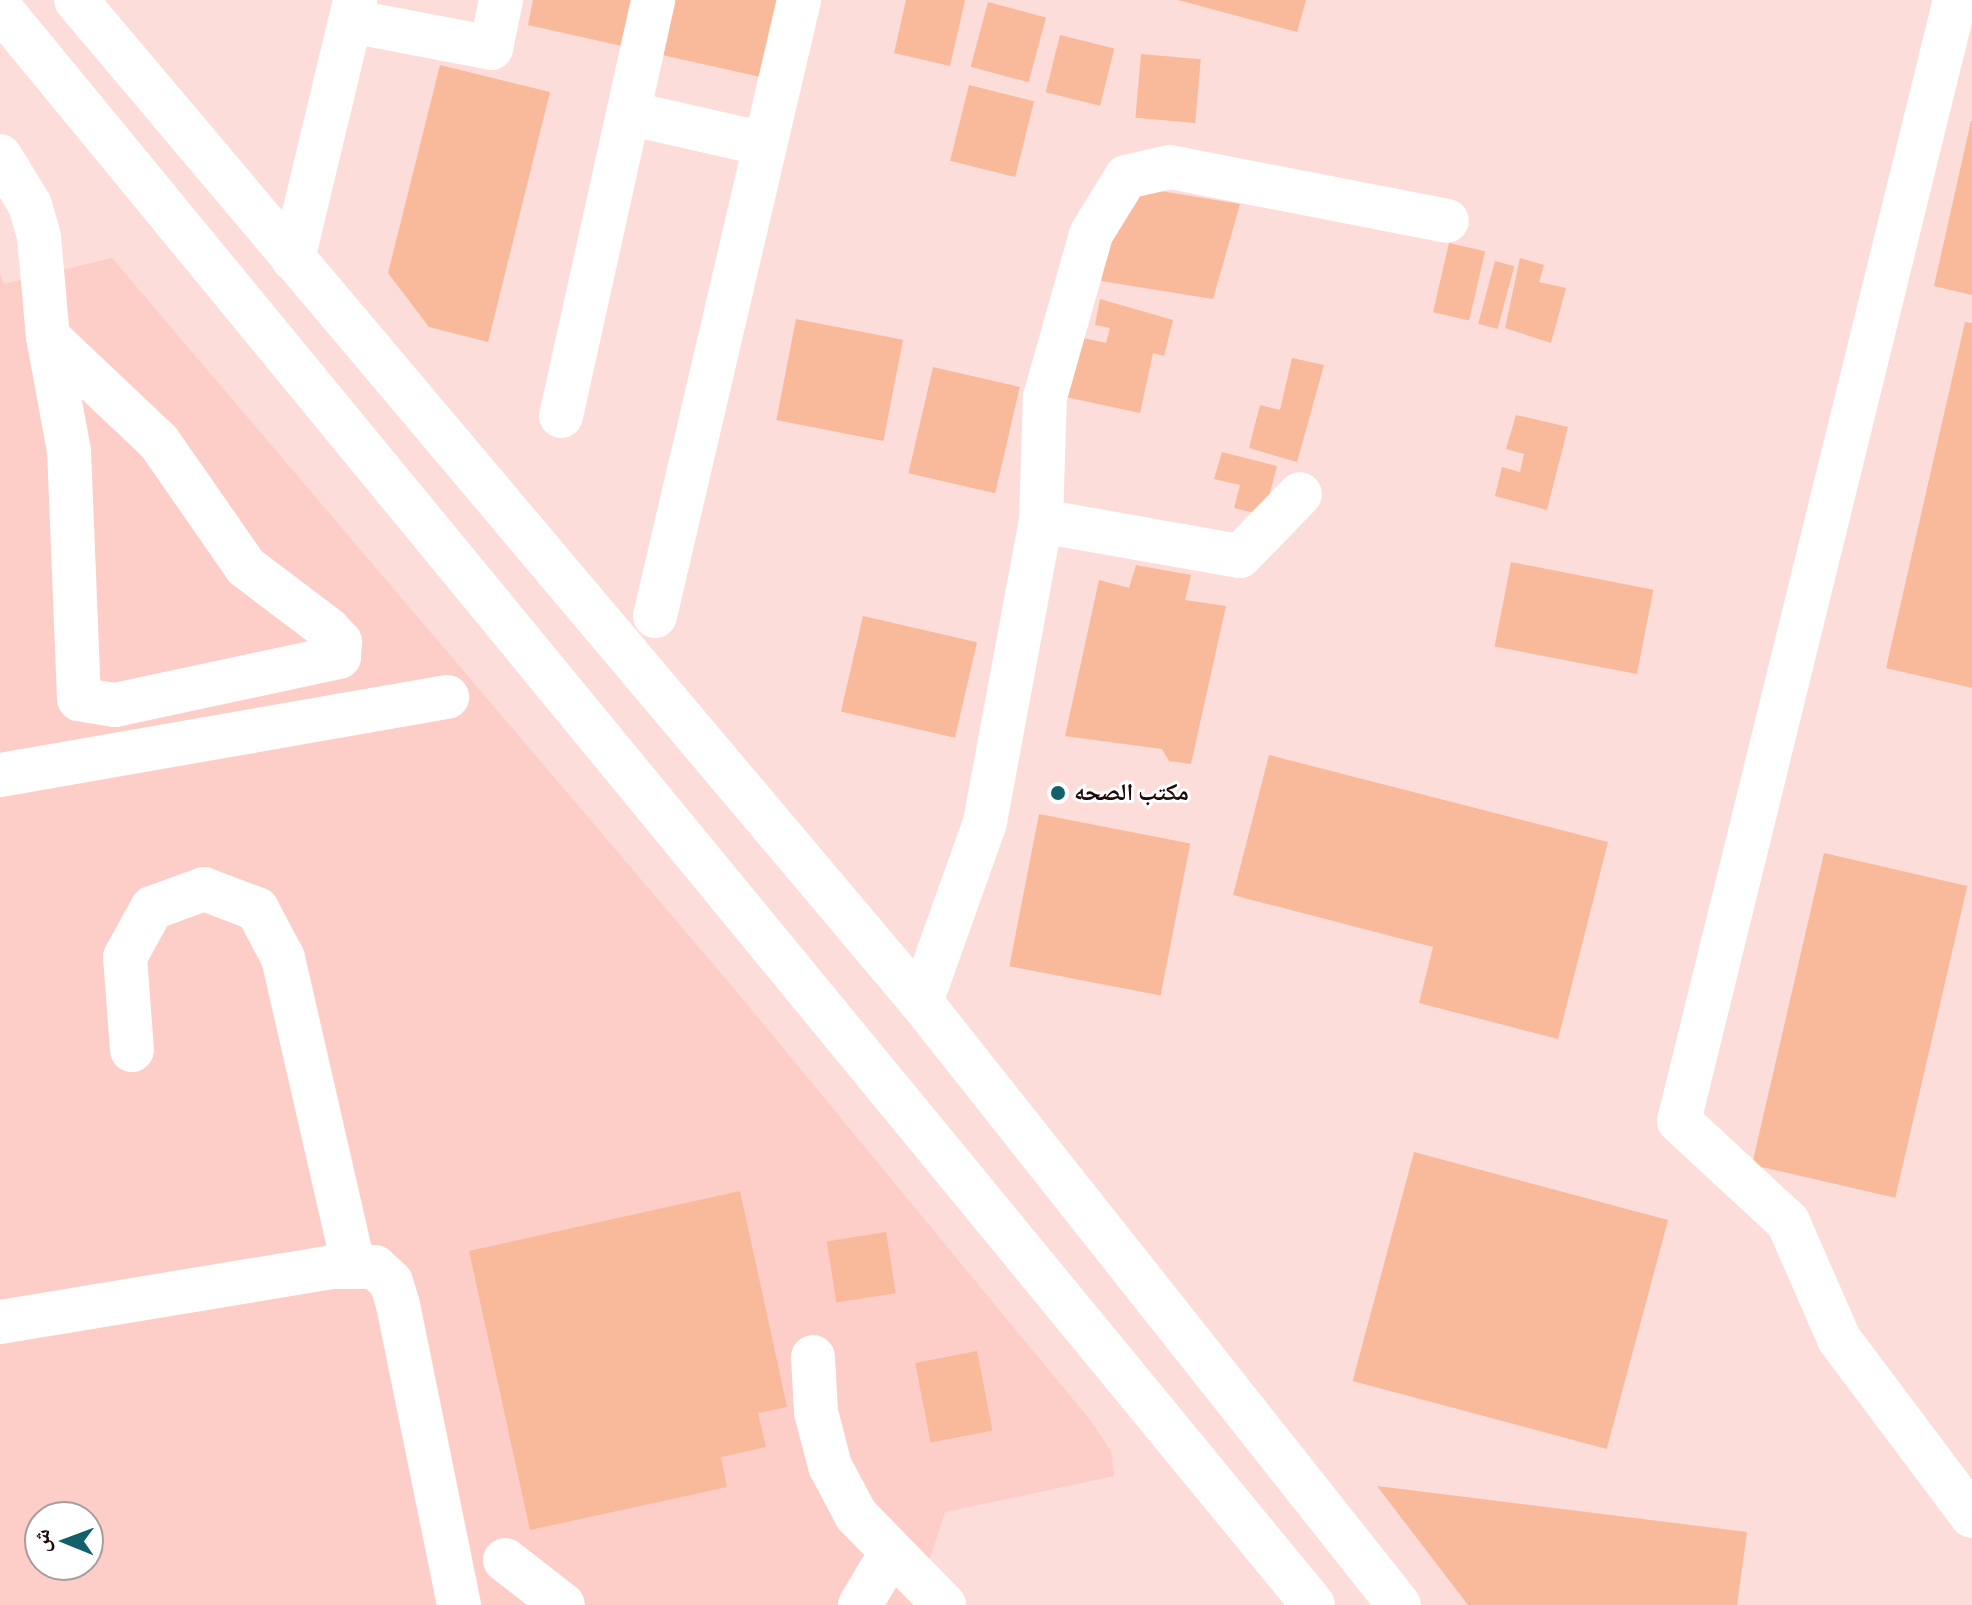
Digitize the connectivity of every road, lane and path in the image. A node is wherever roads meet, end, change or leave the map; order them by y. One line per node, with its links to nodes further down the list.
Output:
1 (76, 0): 12 (main road)
2 (501, 0): 7 (main road)
3 (653, 0): 8 (main road)
4 (799, 0): 9 (main road)
5 (1955, 0): 25 (main road)
6 (0, 8): 32 (main road)
7 (353, 10): 12 (main road)
8 (628, 113): 9 (main road); 14 (main road)
9 (765, 144): 17 (main road)
10 (0, 156): 13 (main road)
11 (1447, 221): 16 (main road)
12 (293, 259): 20 (main road)
13 (48, 337): 13 (main road)
14 (561, 416)
15 (1300, 494): 16 (main road)
16 (1041, 521): 20 (main road)
17 (655, 616)
18 (447, 697): 19 (main road)
19 (0, 775)
20 (921, 1002): 33 (main road)
21 (132, 1050): 22 (main road)
22 (353, 1264): 23 (main road); 28 (main road)
23 (0, 1322)
24 (813, 1357): 26 (main road)
25 (1972, 1516)
26 (889, 1556): 30 (main road); 31 (main road)
27 (505, 1560): 29 (main road)
28 (459, 1605)
29 (563, 1605)
30 (860, 1605)
31 (944, 1605)
32 (1313, 1605)
33 (1399, 1605)

